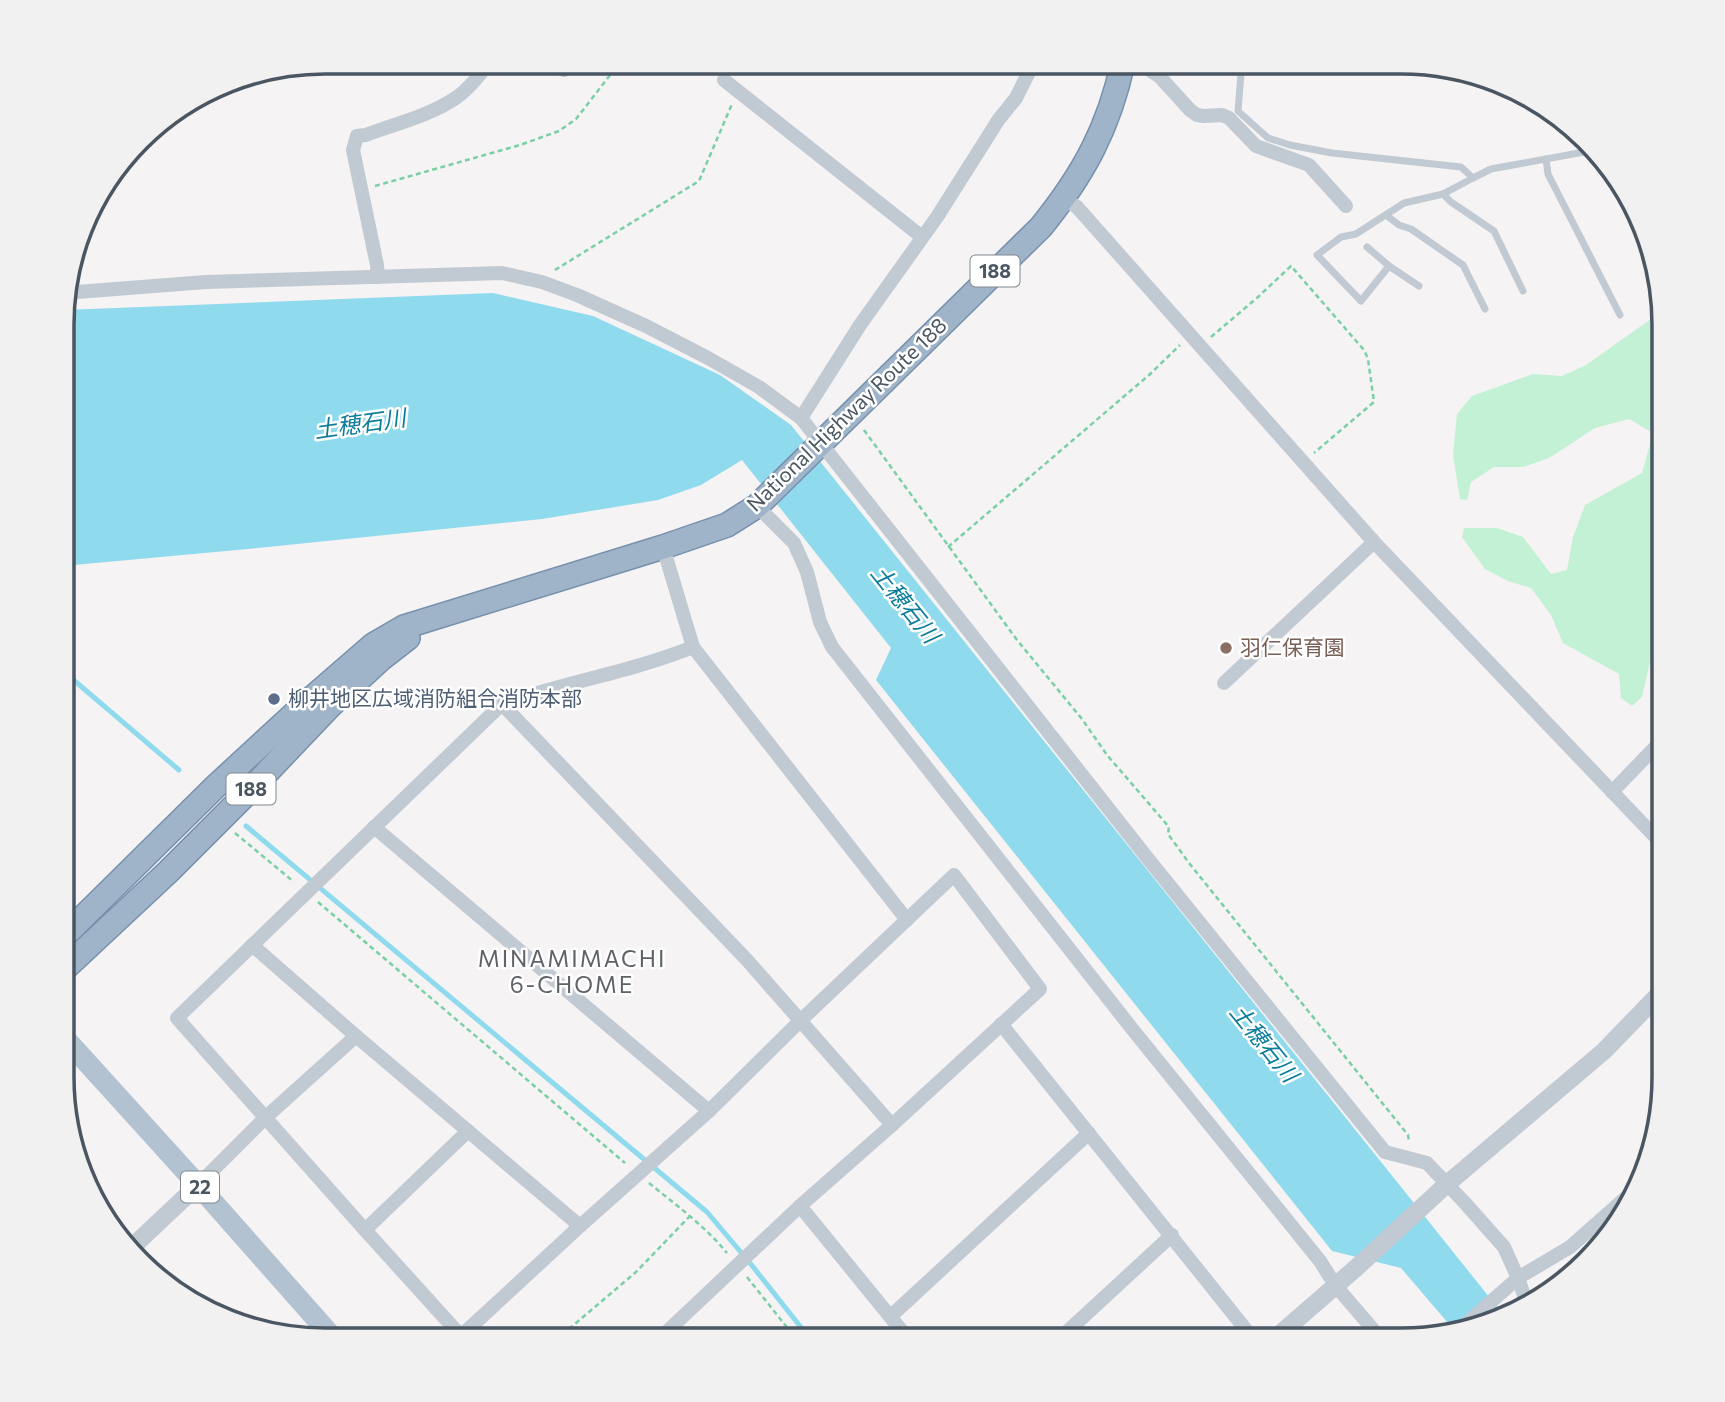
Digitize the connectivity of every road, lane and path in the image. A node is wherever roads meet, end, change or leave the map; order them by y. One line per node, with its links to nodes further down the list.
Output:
1 (481, 74): 12 (street)
2 (611, 74): 12 (path)
3 (1028, 74): 17 (street)
4 (1121, 74): 14 (highway, National Highway Route 188 / 188)
5 (1156, 74): 15 (street)
6 (1241, 74): 11 (lane)
7 (724, 80): 8 (street)
8 (737, 91): 17 (street); 21 (path)
9 (1583, 152): 10 (lane)
10 (1546, 159): 11 (lane); 26 (lane)
11 (1473, 178): 13 (lane)
12 (362, 189): 20 (street)
13 (1443, 194): 16 (lane); 23 (lane)
14 (1064, 199): 27 (street); 29 (highway, National Highway Route 188 / 188)
15 (1346, 205)
16 (1386, 215): 19 (lane); 25 (lane)
17 (922, 237): 28 (street)
18 (1367, 247): 19 (lane)
19 (1389, 266): 22 (lane)
20 (378, 277): 21 (street); 24 (street)
21 (542, 282): 28 (street)
22 (1419, 286)
23 (1523, 291)
24 (76, 292)
25 (1485, 309)
26 (1620, 315)
27 (1195, 340): 31 (street); 31 (path); 35 (path)
28 (801, 418): 29 (street)
29 (820, 445): 32 (highway, National Highway Route 188 / 188); 60 (street)
30 (873, 445): 35 (path)
31 (1304, 463): 33 (street)
32 (761, 502): 34 (highway, National Highway Route 188 / 188); 73 (street)
33 (1374, 542): 38 (street); 41 (street)
34 (663, 547): 36 (highway, National Highway Route 188 / 188); 37 (street)
35 (948, 547): 60 (path)
36 (447, 615): 47 (highway, National Highway Route 188 / 188); 49 (highway, National Highway Route 188 / 188)
37 (693, 647): 39 (street); 46 (street)
38 (1224, 683)
39 (502, 704): 42 (street); 51 (street)
40 (1652, 750): 41 (street)
41 (1612, 792): 44 (street)
42 (374, 827): 45 (street); 55 (street)
43 (230, 828): 45 (path)
44 (1652, 834)
45 (307, 892): 48 (street); 61 (path)
46 (907, 920): 51 (street); 52 (street)
47 (74, 926)
48 (252, 945): 53 (street); 56 (street)
49 (74, 960)
50 (1652, 1001): 62 (street)
51 (800, 1021): 55 (street); 57 (street)
52 (1001, 1024): 57 (street); 59 (street)
53 (356, 1036): 56 (street); 58 (street)
54 (74, 1048): 63 (main road, 22)
55 (709, 1111): 61 (street)
56 (266, 1118): 63 (street); 68 (street)
57 (892, 1125): 64 (street)
58 (468, 1131): 67 (street); 68 (street)
59 (1089, 1133): 69 (street); 75 (street)
60 (1414, 1159): 62 (street)
61 (638, 1174): 66 (path); 67 (street)
62 (1447, 1184): 72 (street); 73 (street)
63 (198, 1185): 70 (street); 77 (main road, 22)
64 (800, 1206): 71 (street); 75 (street)
65 (1616, 1207): 72 (street)
66 (690, 1216): 71 (path); 80 (path)
67 (580, 1226): 79 (street)
68 (365, 1230): 78 (street)
69 (1172, 1235): 84 (street); 85 (street)
70 (136, 1243)
71 (738, 1266): 81 (street); 82 (path)
72 (1518, 1278): 74 (street); 76 (street)
73 (1335, 1286): 86 (street); 87 (street)
74 (1524, 1296)
75 (891, 1316): 83 (street)
76 (1474, 1317)
77 (324, 1328)
78 (454, 1328)
79 (473, 1328)
80 (569, 1328)
81 (681, 1328)
82 (787, 1328)
83 (900, 1328)
84 (1070, 1328)
85 (1245, 1328)
86 (1287, 1328)
87 (1372, 1328)

